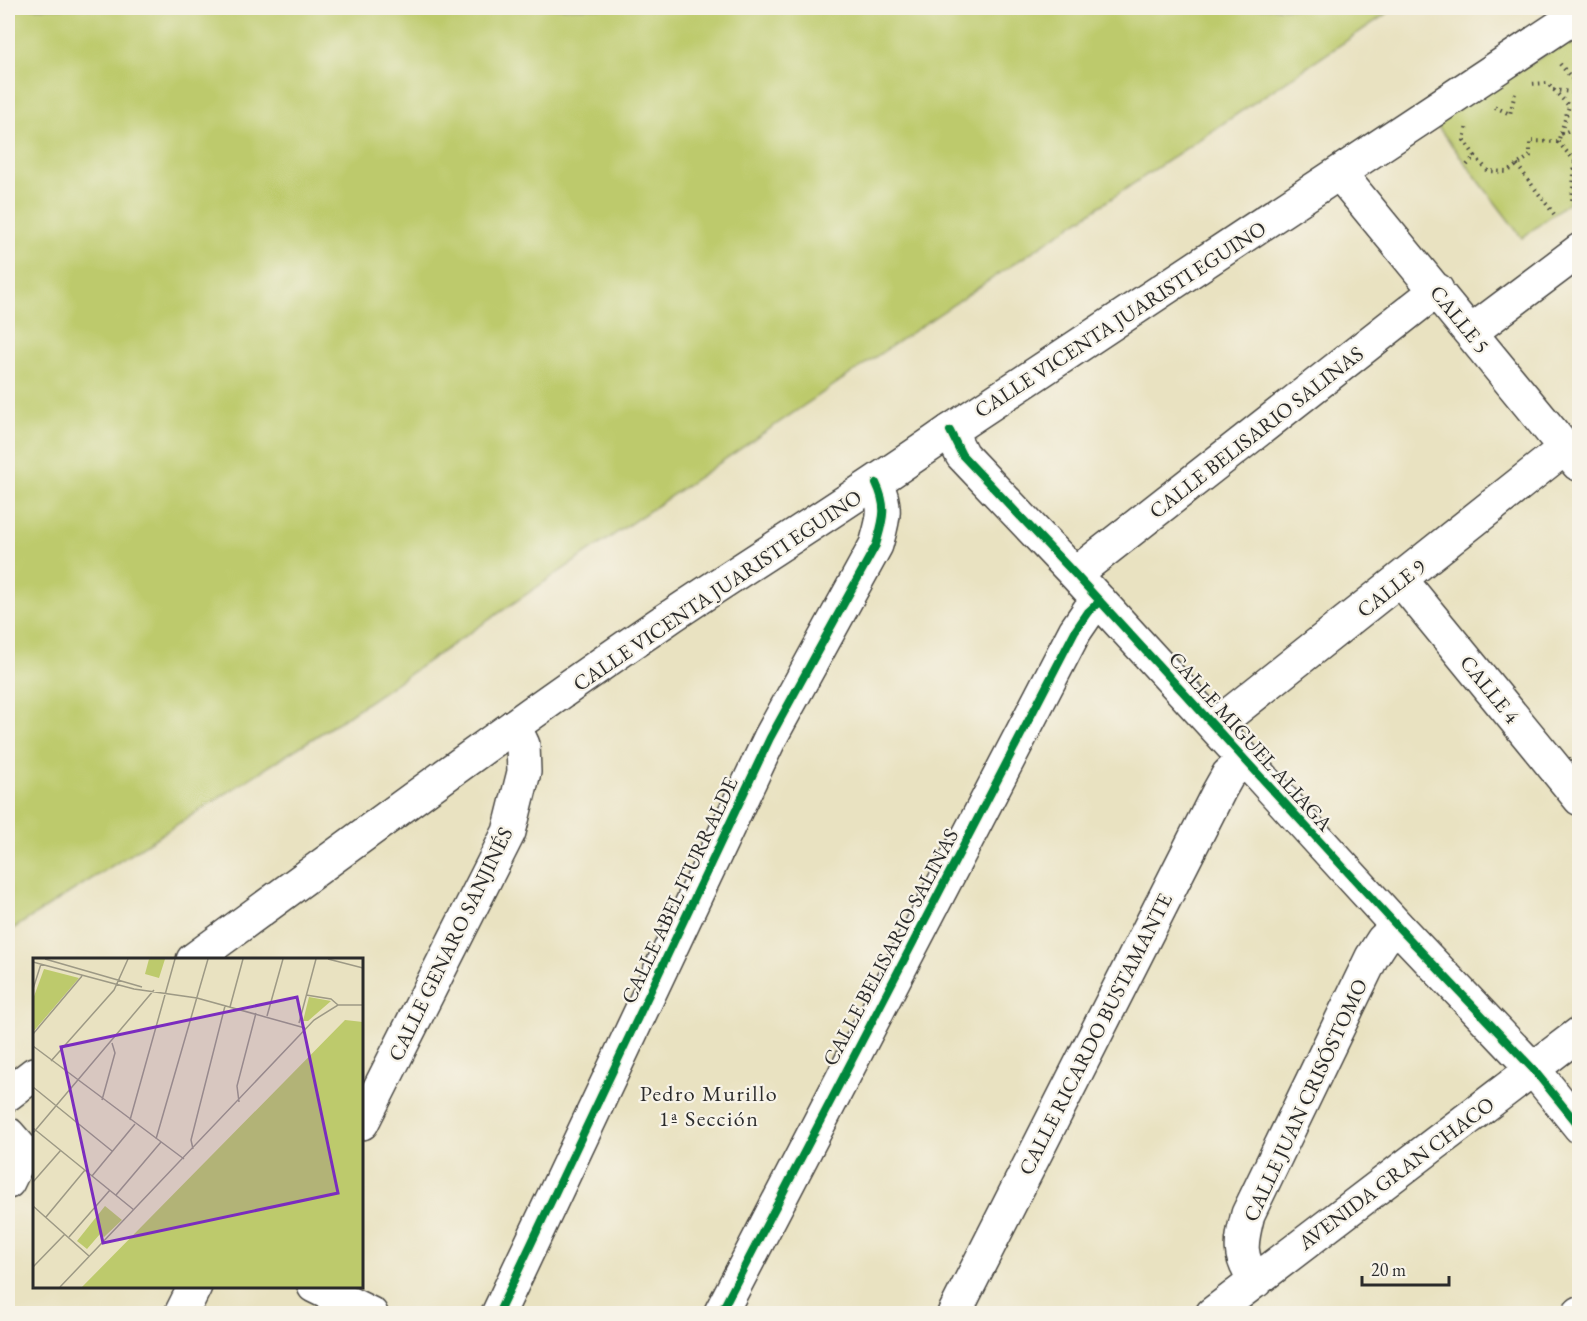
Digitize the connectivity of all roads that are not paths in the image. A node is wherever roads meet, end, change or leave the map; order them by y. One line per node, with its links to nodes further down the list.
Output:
1 (1580, 13): 2 (street, CALLE VICENTA JUARISTI EGUINO)
2 (1340, 174): 4 (street, CALLE 5); 6 (street, CALLE VICENTA JUARISTI EGUINO)
3 (1580, 250): 5 (street)
4 (1437, 290): 5 (street, CALLE 5); 9 (street, CALLE BELISARIO SALINAS)
5 (1471, 332): 7 (street, CALLE 5)
6 (950, 431): 8 (street, CALLE VICENTA JUARISTI EGUINO); 9 (street, CALLE MIGUEL ALIAGA)
7 (1572, 457): 10 (street, CALLE 9)
8 (876, 483): 12 (street, CALLE VICENTA JUARISTI EGUINO); 31 (street, CALLE ABEL ITURRALDE)
9 (1075, 574): 11 (street, CALLE MIGUEL ALIAGA)
10 (1401, 580): 13 (street, CALLE 9); 15 (street, CALLE 4)
11 (1100, 601): 13 (street, CALLE MIGUEL ALIAGA); 32 (street, CALLE BELISARIO SALINAS)
12 (514, 726): 17 (street, CALLE VICENTA JUARISTI EGUINO); 22 (street, CALLE GENARO SANJINÉS)
13 (1215, 726): 14 (street, CALLE MIGUEL ALIAGA)
14 (1244, 760): 16 (street, CALLE MIGUEL ALIAGA); 33 (street, CALLE RICARDO BUSTAMANTE)
15 (1580, 798)
16 (1398, 927): 19 (street, CALLE MIGUEL ALIAGA); 26 (street, CALLE JUAN CRISÓSTOMO)
17 (196, 958)
18 (1580, 1033): 19 (street, AVENIDA GRAN CHACO)
19 (1533, 1069): 23 (street, CALLE MIGUEL ALIAGA); 26 (street, AVENIDA GRAN CHACO)
20 (33, 1075): 21 (street)
21 (8, 1094)
22 (363, 1121)
23 (1580, 1127)
24 (22, 1147): 25 (street)
25 (8, 1182)
26 (1256, 1281): 34 (street, AVENIDA GRAN CHACO)
27 (194, 1288): 29 (street)
28 (316, 1288): 30 (street)
29 (181, 1314)
30 (371, 1314)
31 (498, 1314)
32 (720, 1314)
33 (954, 1314)
34 (1212, 1314)

